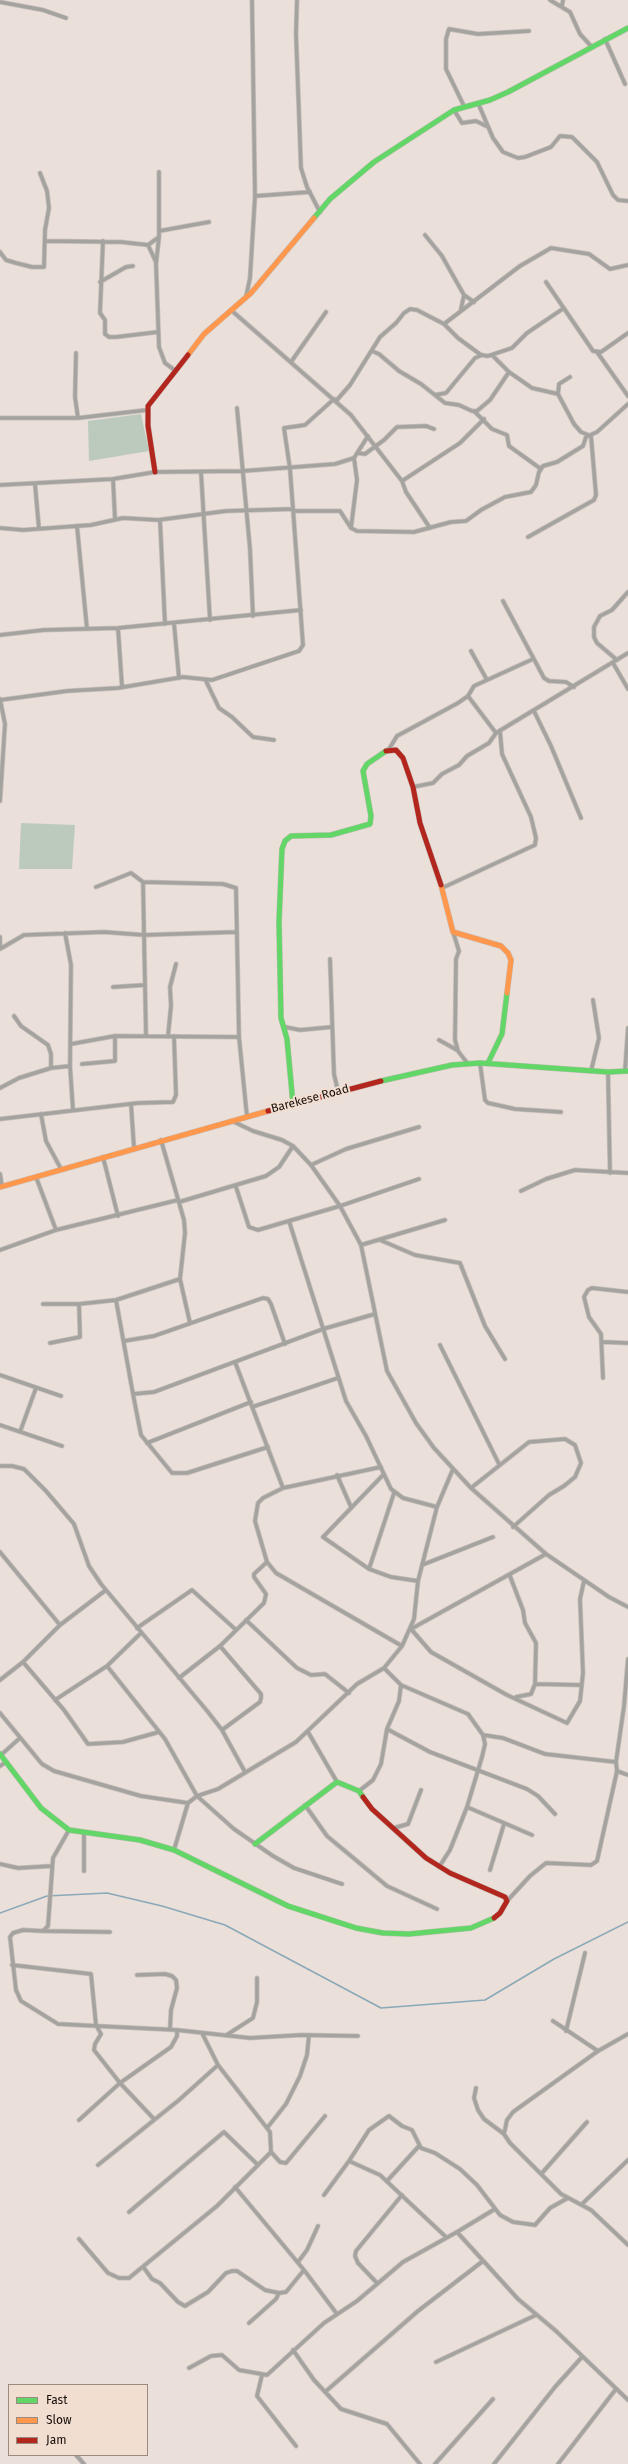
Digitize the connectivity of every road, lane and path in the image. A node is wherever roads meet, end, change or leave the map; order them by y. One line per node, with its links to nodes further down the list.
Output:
1 (252, 0): 20 (street)
2 (297, 0): 19 (street)
3 (550, 0): 6 (street)
4 (563, 0): 6 (street)
5 (0, 2): 7 (street)
6 (562, 6): 11 (street)
7 (66, 18)
8 (628, 28): 10 (street)
9 (529, 31): 14 (street)
10 (605, 38): 11 (street); 12 (street)
11 (591, 46): 13 (street)
12 (625, 84)
13 (478, 103): 14 (street); 16 (street)
14 (464, 106): 15 (street)
15 (454, 110): 16 (street); 22 (street)
16 (487, 126): 21 (street)
17 (159, 172): 24 (street)
18 (40, 173): 27 (street)
19 (310, 192): 20 (street); 22 (street)
20 (255, 196): 37 (street)
21 (628, 201)
22 (320, 212): 37 (street)
23 (209, 222): 24 (street)
24 (159, 231): 26 (street)
25 (426, 235): 36 (street)
26 (159, 238): 29 (street); 31 (street)
27 (46, 241): 28 (street); 30 (street)
28 (103, 241): 29 (street); 34 (street)
29 (148, 245): 31 (street)
30 (0, 252)
31 (156, 264): 44 (street)
32 (628, 265): 38 (street)
33 (132, 266): 34 (street)
34 (100, 282): 44 (street)
35 (546, 282): 39 (street)
36 (464, 295): 38 (street); 41 (street)
37 (246, 297): 40 (street)
38 (474, 302): 41 (street)
39 (564, 308): 48 (street); 50 (street)
40 (231, 310): 51 (street); 52 (street)
41 (461, 310): 43 (street)
42 (326, 312): 51 (street)
43 (444, 324): 46 (street); 49 (street)
44 (158, 332): 52 (street)
45 (628, 332): 48 (street)
46 (372, 351): 56 (street); 58 (street)
47 (76, 352): 64 (street)
48 (597, 352): 57 (street)
49 (482, 355): 50 (street); 56 (street)
50 (492, 355): 53 (street)
51 (291, 362): 58 (street)
52 (176, 371): 61 (street)
53 (509, 372): 55 (street); 62 (street)
54 (570, 377): 55 (street)
55 (558, 394): 68 (street)
56 (434, 395): 62 (street)
57 (628, 396)
58 (335, 400): 67 (street); 72 (street)
59 (628, 404): 68 (street)
60 (237, 408): 74 (street)
61 (147, 410): 64 (street); 75 (street)
62 (475, 412): 65 (street)
63 (0, 418): 64 (street)
64 (78, 418)
65 (484, 419): 73 (street); 78 (street)
66 (434, 429): 69 (street)
67 (368, 436): 69 (street); 70 (street)
68 (591, 436): 73 (street); 91 (street)
69 (375, 446): 70 (street); 78 (street)
70 (358, 453): 71 (street)
71 (354, 458): 72 (street); 88 (street)
72 (290, 469): 74 (street); 82 (street)
73 (541, 469): 89 (street)
74 (243, 471): 76 (street); 81 (street)
75 (155, 472): 76 (street); 77 (street)
76 (201, 472): 83 (street)
77 (113, 479): 79 (street); 84 (street)
78 (402, 481): 89 (street)
79 (36, 484): 80 (street); 90 (street)
80 (0, 485)
81 (247, 510): 82 (street); 83 (street); 95 (street)
82 (293, 510): 88 (street); 94 (street)
83 (203, 514): 85 (street); 96 (street)
84 (115, 519): 85 (street); 86 (street)
85 (160, 520): 98 (street)
86 (77, 526): 90 (street); 100 (street)
87 (0, 528): 90 (street)
88 (351, 528): 89 (street)
89 (430, 528)
90 (39, 529)
91 (528, 537)
92 (628, 592): 105 (street)
93 (503, 601): 104 (street)
94 (301, 610): 95 (street); 109 (street)
95 (253, 616): 96 (street)
96 (210, 620): 97 (street)
97 (174, 623): 98 (street); 107 (street)
98 (165, 624): 99 (street)
99 (118, 628): 100 (street); 110 (street)
100 (87, 629): 101 (street)
101 (0, 635)
102 (471, 651): 108 (street)
103 (628, 653): 105 (street)
104 (533, 659): 108 (street); 111 (street)
105 (617, 660): 106 (street)
106 (613, 663): 111 (street); 112 (street)
107 (179, 678): 109 (street); 110 (street)
108 (487, 680): 113 (street)
109 (206, 681): 117 (street)
110 (122, 686): 114 (street)
111 (574, 687): 115 (street)
112 (628, 690)
113 (468, 696): 116 (street); 118 (street)
114 (0, 700): 120 (street)
115 (534, 711): 116 (street); 121 (street)
116 (498, 732): 119 (street); 124 (street)
117 (274, 740)
118 (389, 749): 119 (street); 137 (street)
119 (413, 788): 124 (street)
120 (0, 801)
121 (581, 818)
122 (142, 882): 123 (street); 125 (street); 128 (street)
123 (96, 887)
124 (442, 888): 126 (street)
125 (236, 932): 128 (street); 144 (street)
126 (453, 932): 147 (street); 149 (street)
127 (65, 933): 128 (street); 130 (street); 146 (street)
128 (144, 935): 133 (street)
129 (0, 937): 130 (street)
130 (0, 949)
131 (330, 959): 138 (street)
132 (176, 964): 142 (street)
133 (145, 985): 134 (street); 141 (street)
134 (113, 987)
135 (593, 1000): 154 (street)
136 (14, 1016): 153 (street)
137 (285, 1027): 138 (street); 160 (street)
138 (332, 1027): 158 (street)
139 (628, 1028): 155 (street)
140 (115, 1036): 141 (street); 146 (street); 150 (street)
141 (146, 1036): 142 (street)
142 (168, 1036): 143 (street)
143 (174, 1036): 144 (street); 159 (street)
144 (239, 1037): 164 (street)
145 (439, 1040): 147 (street)
146 (71, 1044): 152 (street)
147 (458, 1051): 151 (street)
148 (480, 1063): 149 (street, Barekese Road); 151 (street, Barekese Road); 162 (street)
149 (488, 1063): 154 (street, Barekese Road)
150 (82, 1064)
151 (468, 1064): 158 (street, Barekese Road)
152 (70, 1066): 153 (street); 161 (street)
153 (51, 1068): 157 (street)
154 (591, 1071): 156 (street, Barekese Road)
155 (626, 1071): 156 (street, Barekese Road)
156 (608, 1072): 174 (street)
157 (0, 1088)
158 (338, 1091): 160 (street, Barekese Road)
159 (131, 1104): 161 (street); 170 (street)
160 (293, 1104): 164 (street, Barekese Road)
161 (73, 1110): 163 (street)
162 (561, 1112)
163 (41, 1114): 165 (street); 173 (street)
164 (247, 1117): 166 (street, Barekese Road)
165 (0, 1120)
166 (232, 1121): 168 (street, Barekese Road); 169 (street)
167 (419, 1127): 172 (street)
168 (161, 1140): 170 (street, Barekese Road); 182 (street)
169 (293, 1146): 172 (street); 180 (street)
170 (134, 1148): 171 (street, Barekese Road)
171 (103, 1157): 173 (street, Barekese Road); 184 (street)
172 (311, 1165): 183 (street)
173 (62, 1169): 177 (street, Barekese Road)
174 (610, 1173): 175 (street); 181 (street)
175 (628, 1173)
176 (0, 1174): 179 (street)
177 (36, 1177): 179 (street, Barekese Road); 187 (street)
178 (419, 1179): 183 (street)
179 (1, 1186)
180 (236, 1186): 182 (street); 186 (street)
181 (521, 1191)
182 (179, 1201): 184 (street); 191 (street)
183 (340, 1206): 186 (street); 189 (street)
184 (118, 1216): 187 (street)
185 (445, 1220): 188 (street)
186 (289, 1221): 198 (street)
187 (56, 1230): 190 (street)
188 (380, 1240): 189 (street); 205 (street)
189 (361, 1245): 196 (street)
190 (0, 1250)
191 (180, 1279): 193 (street); 197 (street)
192 (628, 1292): 200 (street)
193 (116, 1300): 195 (street); 199 (street)
194 (43, 1304): 195 (street)
195 (79, 1304): 201 (street)
196 (375, 1314): 198 (street); 223 (street)
197 (190, 1323): 199 (street); 203 (street)
198 (323, 1329): 203 (street); 208 (street)
199 (124, 1341): 211 (street)
200 (603, 1342): 202 (street); 209 (street)
201 (50, 1343)
202 (628, 1343)
203 (285, 1344): 206 (street)
204 (440, 1345): 220 (street)
205 (505, 1359)
206 (236, 1362): 211 (street); 213 (street)
207 (0, 1375): 210 (street)
208 (338, 1378): 214 (street); 222 (street)
209 (603, 1378)
210 (36, 1388): 212 (street); 216 (street)
211 (133, 1394): 217 (street)
212 (61, 1396)
213 (251, 1402): 214 (street); 217 (street)
214 (252, 1407): 219 (street)
215 (0, 1425): 216 (street)
216 (20, 1432): 218 (street)
217 (147, 1443): 219 (street)
218 (62, 1446)
219 (268, 1447): 226 (street)
220 (499, 1464): 227 (street); 231 (street)
221 (0, 1466): 241 (street)
222 (381, 1467): 224 (street); 225 (street)
223 (453, 1469): 227 (street); 230 (street)
224 (384, 1474): 228 (street); 229 (street)
225 (337, 1475): 226 (street); 229 (street)
226 (283, 1488): 235 (street)
227 (471, 1488): 231 (street)
228 (394, 1493): 230 (street); 237 (street)
229 (351, 1507): 237 (street)
230 (437, 1507): 236 (street)
231 (513, 1527): 234 (street)
232 (493, 1537): 236 (street)
233 (0, 1552): 244 (street)
234 (546, 1554): 238 (street); 240 (street)
235 (267, 1562): 243 (street); 250 (street)
236 (422, 1565): 239 (street)
237 (369, 1569): 239 (street)
238 (510, 1576): 247 (street); 257 (street)
239 (418, 1581): 247 (street)
240 (584, 1581): 242 (street); 259 (street)
241 (106, 1590): 244 (street); 245 (street)
242 (628, 1607)
243 (246, 1620): 246 (street); 260 (street)
244 (60, 1625): 252 (street)
245 (137, 1628): 246 (street); 248 (street)
246 (235, 1629): 249 (street)
247 (411, 1630): 250 (street); 261 (street)
248 (141, 1633): 253 (street); 255 (street)
249 (220, 1646): 255 (street); 265 (street)
250 (402, 1646): 254 (street)
251 (628, 1659): 272 (street)
252 (23, 1662): 256 (street); 262 (street)
253 (107, 1666): 262 (street); 266 (street)
254 (384, 1668): 258 (street); 260 (street)
255 (179, 1678): 265 (street)
256 (0, 1680)
257 (536, 1684): 259 (street); 261 (street)
258 (401, 1685): 264 (street); 268 (street)
259 (581, 1685): 261 (street)
260 (349, 1693): 267 (street)
261 (514, 1697)
262 (55, 1700): 266 (street)
263 (0, 1713): 269 (street)
264 (387, 1729): 274 (street); 280 (street)
265 (222, 1730): 276 (street)
266 (159, 1732): 281 (street)
267 (308, 1732): 276 (street); 278 (street)
268 (483, 1735): 272 (street); 274 (street)
269 (20, 1738): 270 (street); 282 (street)
270 (0, 1755): 271 (street)
271 (6, 1762): 273 (street); 288 (street)
272 (616, 1762): 275 (street)
273 (0, 1766)
274 (478, 1770): 284 (street); 285 (street)
275 (617, 1771): 277 (street); 299 (street)
276 (244, 1772): 281 (street)
277 (628, 1775)
278 (337, 1782): 280 (street); 283 (street)
279 (421, 1790): 287 (street)
280 (359, 1791): 287 (street)
281 (197, 1796): 282 (street); 291 (street)
282 (188, 1803): 292 (street)
283 (305, 1805): 291 (street); 300 (street)
284 (467, 1807): 286 (street); 295 (street)
285 (555, 1814)
286 (504, 1824): 290 (street); 296 (street)
287 (393, 1828): 295 (street)
288 (68, 1830): 289 (street); 294 (street)
289 (84, 1832): 292 (street); 297 (street)
290 (532, 1835)
291 (255, 1844): 298 (street)
292 (174, 1850): 299 (street)
293 (0, 1864): 294 (street)
294 (52, 1866): 301 (street)
295 (439, 1866): 299 (street)
296 (490, 1870)
297 (84, 1871)
298 (342, 1884)
299 (507, 1901)
300 (437, 1909)
301 (42, 1931): 302 (street); 304 (street)
302 (110, 1932)
303 (585, 1953): 311 (street)
304 (12, 1965): 308 (street); 308 (street)
305 (137, 1975): 309 (street)
306 (257, 1978): 313 (street)
307 (553, 2021): 311 (street)
308 (96, 2025): 309 (street); 319 (street)
309 (170, 2029): 310 (street)
310 (177, 2030): 312 (street); 319 (street)
311 (566, 2030): 317 (street)
312 (202, 2033): 313 (street); 318 (street)
313 (228, 2034): 315 (street)
314 (628, 2034): 317 (street)
315 (309, 2035): 316 (street); 325 (street)
316 (358, 2036)
317 (598, 2051): 326 (street)
318 (218, 2065): 322 (street); 325 (street)
319 (120, 2083): 322 (street); 323 (street)
320 (476, 2088): 326 (street)
321 (325, 2116): 328 (street)
322 (154, 2119): 331 (street)
323 (79, 2120)
324 (587, 2122): 333 (street)
325 (267, 2128): 328 (street)
326 (504, 2134): 333 (street)
327 (419, 2146): 330 (street); 334 (street); 340 (street)
328 (271, 2152): 332 (street)
329 (628, 2160): 339 (street)
330 (349, 2161): 334 (street); 336 (street)
331 (98, 2165)
332 (258, 2165): 335 (street); 341 (street)
333 (542, 2173): 338 (street)
334 (387, 2181): 337 (street)
335 (235, 2187): 348 (street); 349 (street)
336 (324, 2195)
337 (402, 2195): 344 (street); 351 (street)
338 (568, 2198): 339 (street); 340 (street)
339 (582, 2204): 346 (street)
340 (495, 2209): 343 (street)
341 (129, 2212)
342 (318, 2226): 348 (street)
343 (457, 2232): 344 (street); 347 (street)
344 (446, 2237): 351 (street)
345 (79, 2239): 349 (street)
346 (628, 2245)
347 (483, 2261): 354 (street); 362 (street)
348 (298, 2262): 350 (street)
349 (144, 2268): 352 (street)
350 (304, 2270): 352 (street); 353 (street)
351 (377, 2283): 353 (street)
352 (279, 2293): 355 (street)
353 (337, 2314): 356 (street)
354 (536, 2315): 357 (street); 358 (street)
355 (249, 2323)
356 (292, 2350): 360 (street); 362 (street)
357 (582, 2357): 361 (street); 370 (street)
358 (436, 2362)
359 (189, 2368): 360 (street)
360 (262, 2375): 365 (street)
361 (616, 2389): 364 (street); 371 (street)
362 (325, 2392): 368 (street)
363 (493, 2399): 369 (street)
364 (628, 2400)
365 (296, 2446)
366 (77, 2456): 367 (street)
367 (84, 2464)
368 (420, 2464)
369 (435, 2464)
370 (494, 2464)
371 (558, 2464)

